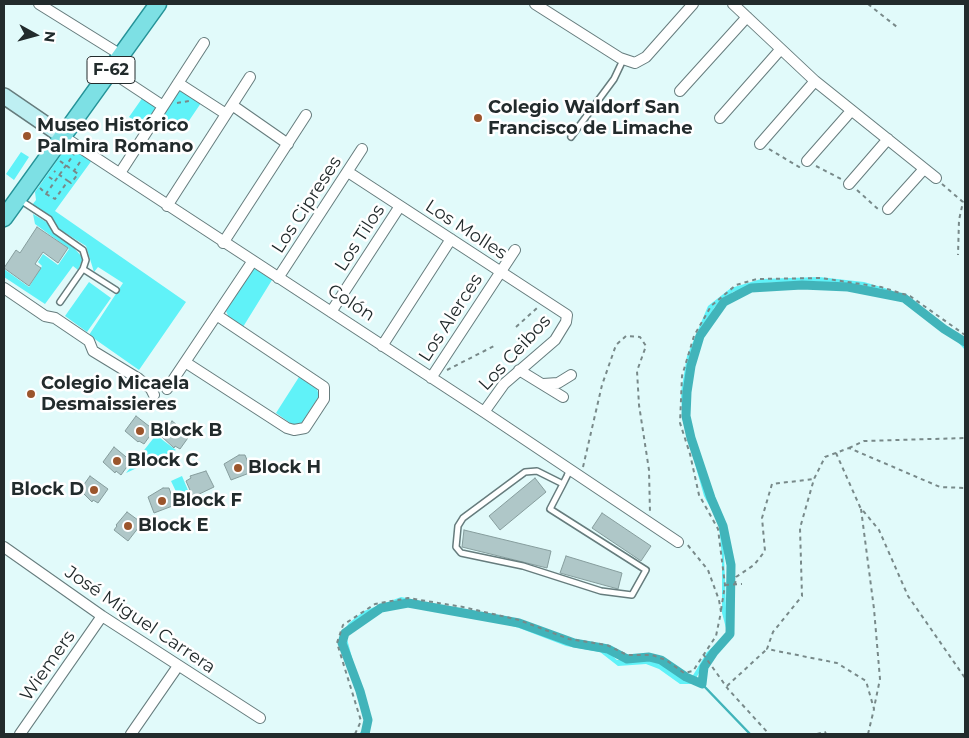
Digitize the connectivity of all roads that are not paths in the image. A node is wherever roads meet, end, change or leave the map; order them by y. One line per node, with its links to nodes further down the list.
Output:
1 (39, 4): 9 (street)
2 (158, 4): 9 (main road, F-62)
3 (536, 4): 10 (street)
4 (693, 4): 10 (street)
5 (733, 4): 6 (street)
6 (747, 17): 8 (street); 15 (street)
7 (204, 43): 14 (street)
8 (780, 50): 13 (street); 22 (street)
9 (121, 56): 11 (main road, F-62)
10 (623, 60): 23 (lane)
11 (110, 71): 18 (street); 24 (main road, F-62)
12 (250, 77): 17 (street)
13 (815, 81): 19 (street); 27 (street)
14 (178, 83): 18 (street); 20 (street)
15 (680, 91)
16 (4, 96): 24 (street, Colón)
17 (232, 105): 20 (street); 26 (street)
18 (163, 106): 32 (street)
19 (851, 110): 25 (street); 29 (street)
20 (226, 114): 36 (street)
21 (306, 115): 26 (street)
22 (720, 118)
23 (571, 136)
24 (64, 137): 32 (street, Colón); 35 (main road, F-62)
25 (888, 139): 30 (street); 34 (street)
26 (288, 144): 41 (street)
27 (760, 144)
28 (362, 149): 31 (street, Los Cipreses)
29 (807, 161)
30 (924, 169): 33 (street); 38 (street)
31 (348, 172): 37 (street, Los Molles); 46 (street, Los Cipreses)
32 (120, 174): 36 (street, Colón)
33 (936, 178)
34 (849, 184)
35 (18, 198): 39 (main road, F-62); 44 (lane)
36 (167, 206): 41 (street, Colón)
37 (400, 206): 40 (street, Los Molles); 50 (street, Los Tilos)
38 (888, 209)
39 (4, 218)
40 (451, 239): 45 (street, Los Molles); 53 (street)
41 (223, 243): 43 (street, Colón)
42 (515, 250): 45 (street, Los Alerces)
43 (252, 262): 46 (street, Colón); 52 (street)
44 (83, 269): 48 (lane); 49 (lane)
45 (500, 272): 51 (street, Los Molles); 57 (street, Los Alerces)
46 (278, 278): 50 (street, Colón)
47 (4, 288): 54 (street)
48 (116, 290)
49 (60, 302)
50 (331, 312): 53 (street, Colón)
51 (567, 315): 55 (street, Los Ceibos)
52 (218, 316): 54 (street); 54 (street)
53 (382, 346): 57 (street, Colón)
54 (185, 362)
55 (519, 370): 58 (street); 60 (street, Los Ceibos)
56 (571, 375): 58 (street)
57 (432, 378): 60 (street, Colón)
58 (543, 384): 59 (street)
59 (563, 397)
60 (484, 412): 61 (street, Colón)
61 (571, 469): 62 (lane); 63 (street, Colón)
62 (563, 484): 62 (lane)
63 (678, 542)
64 (4, 547): 65 (street, José Miguel Carrera)
65 (102, 616): 66 (street, José Miguel Carrera); 68 (street, Wiemers)
66 (178, 666): 67 (street, José Miguel Carrera); 69 (street)
67 (260, 718)
68 (20, 734)
69 (131, 734)

